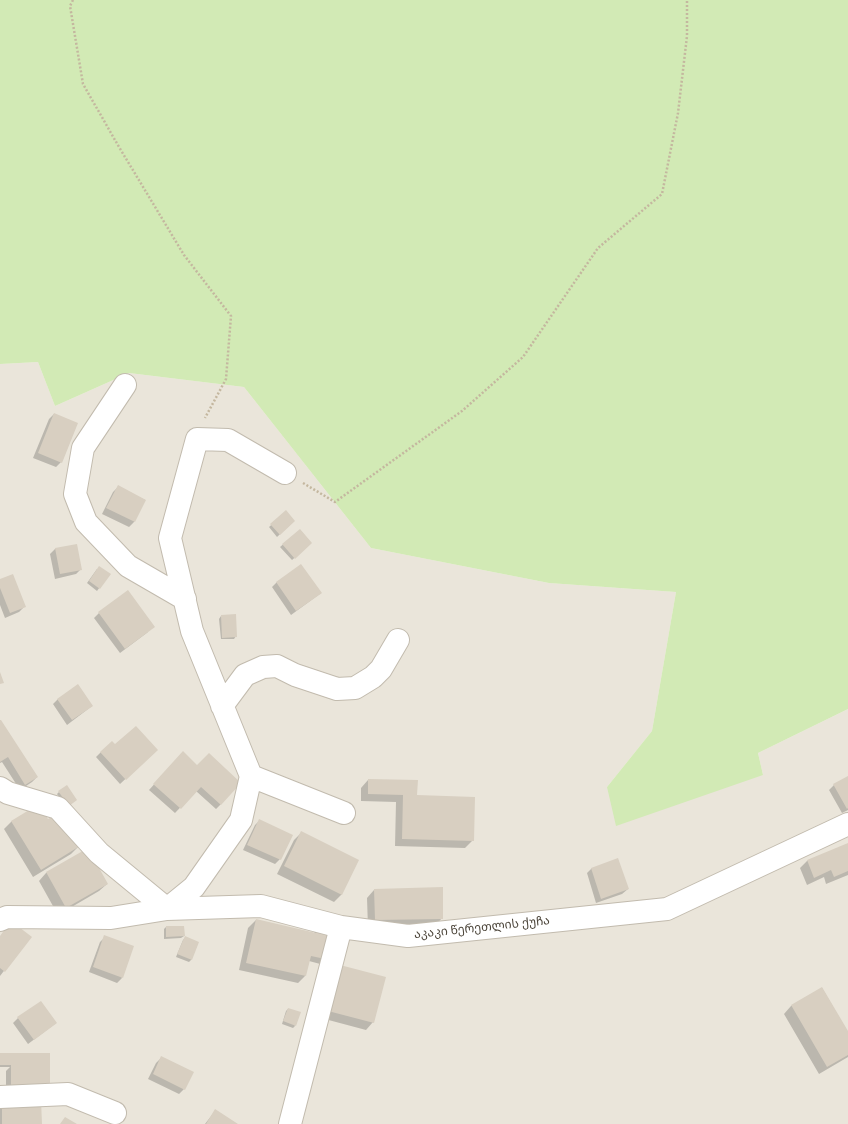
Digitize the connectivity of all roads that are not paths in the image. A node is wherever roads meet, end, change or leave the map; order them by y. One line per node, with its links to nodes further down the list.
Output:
1 (125, 385): 3 (street)
2 (285, 472): 3 (street)
3 (185, 599): 5 (street)
4 (398, 640): 5 (street)
5 (222, 706): 6 (street)
6 (251, 776): 8 (street); 10 (street)
7 (0, 788): 10 (street)
8 (344, 813)
9 (848, 824): 12 (street, აკაკი წერეთლის ქუჩა)
10 (167, 909): 11 (street, აკაკი წერეთლის ქუჩა); 12 (street, აკაკი წერეთლის ქუჩა)
11 (0, 920)
12 (341, 927): 15 (street)
13 (0, 1097): 14 (street)
14 (115, 1113)
15 (290, 1124)

